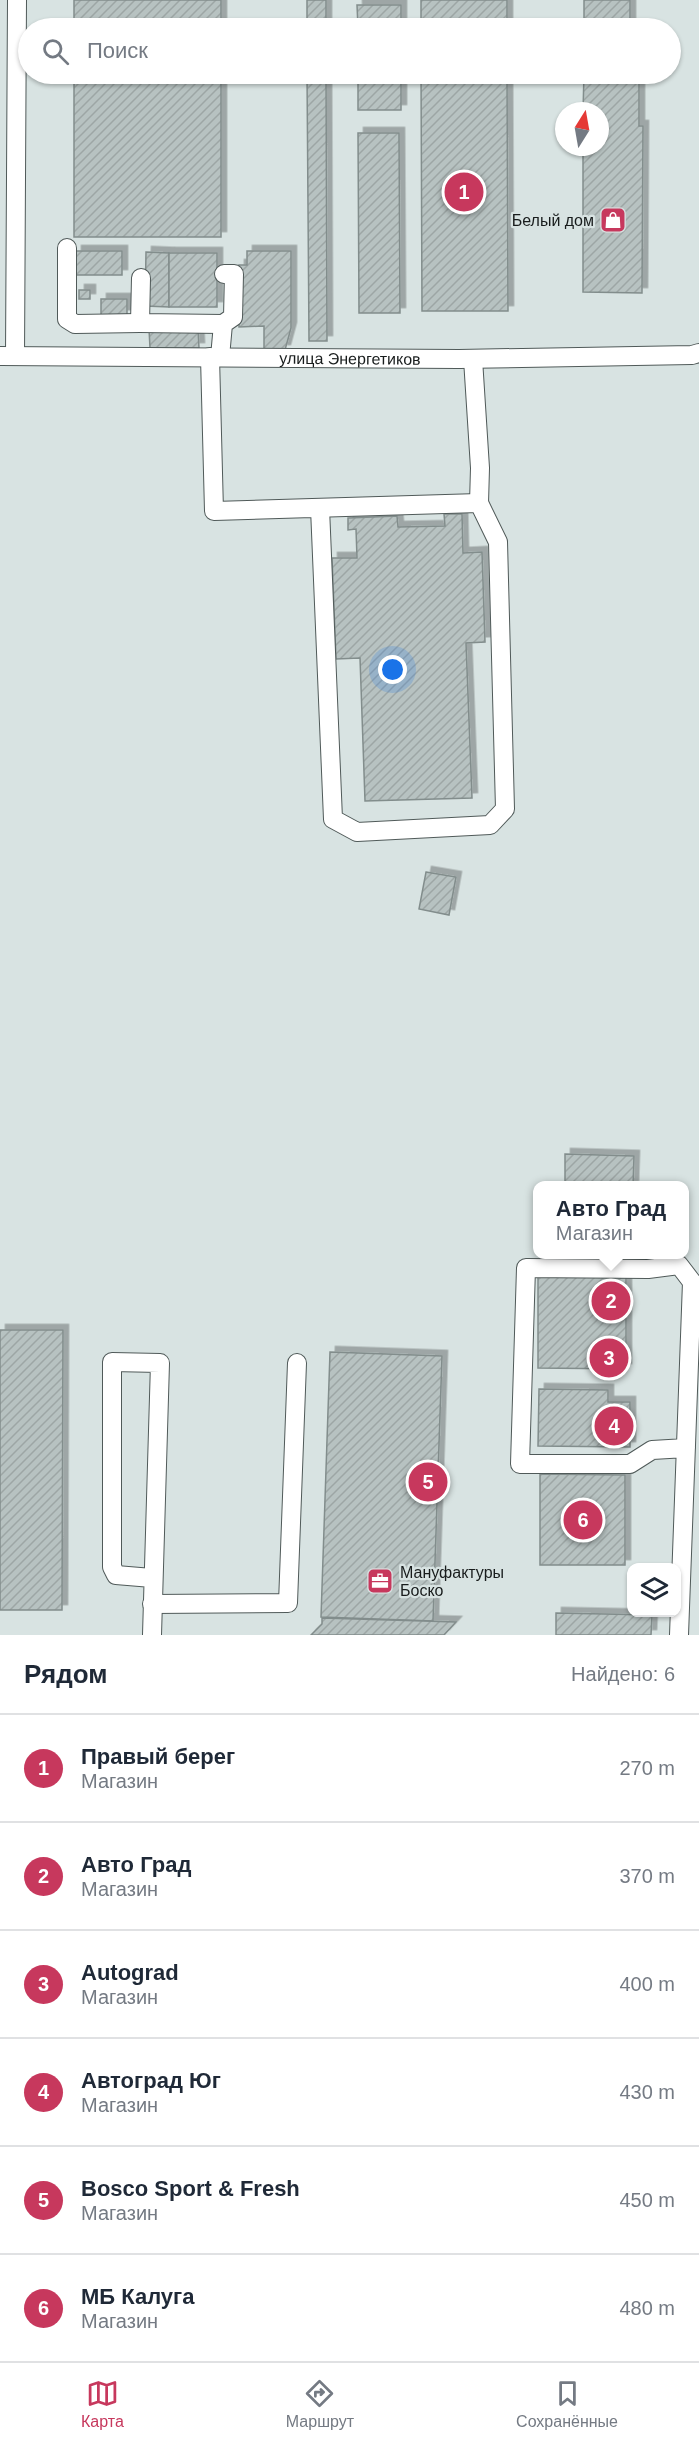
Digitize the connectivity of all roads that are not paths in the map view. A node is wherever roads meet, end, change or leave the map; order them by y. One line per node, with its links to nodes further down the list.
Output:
1 (17, 0): 8 (street)
2 (67, 248): 5 (street)
3 (224, 274): 6 (street)
4 (141, 278): 5 (street)
5 (140, 323): 6 (street)
6 (223, 324): 9 (street)
7 (699, 353): 10 (street, улица Энергетиков)
8 (8, 356): 9 (street, улица Энергетиков)
9 (215, 357): 10 (street, улица Энергетиков); 12 (street)
10 (473, 359): 11 (street)
11 (478, 503): 12 (street); 12 (street)
12 (320, 508)
13 (297, 1363): 16 (street)
14 (686, 1448): 14 (street); 18 (street)
15 (152, 1578): 15 (street); 16 (street)
16 (152, 1604): 17 (street)
17 (152, 1635)
18 (679, 1635)

